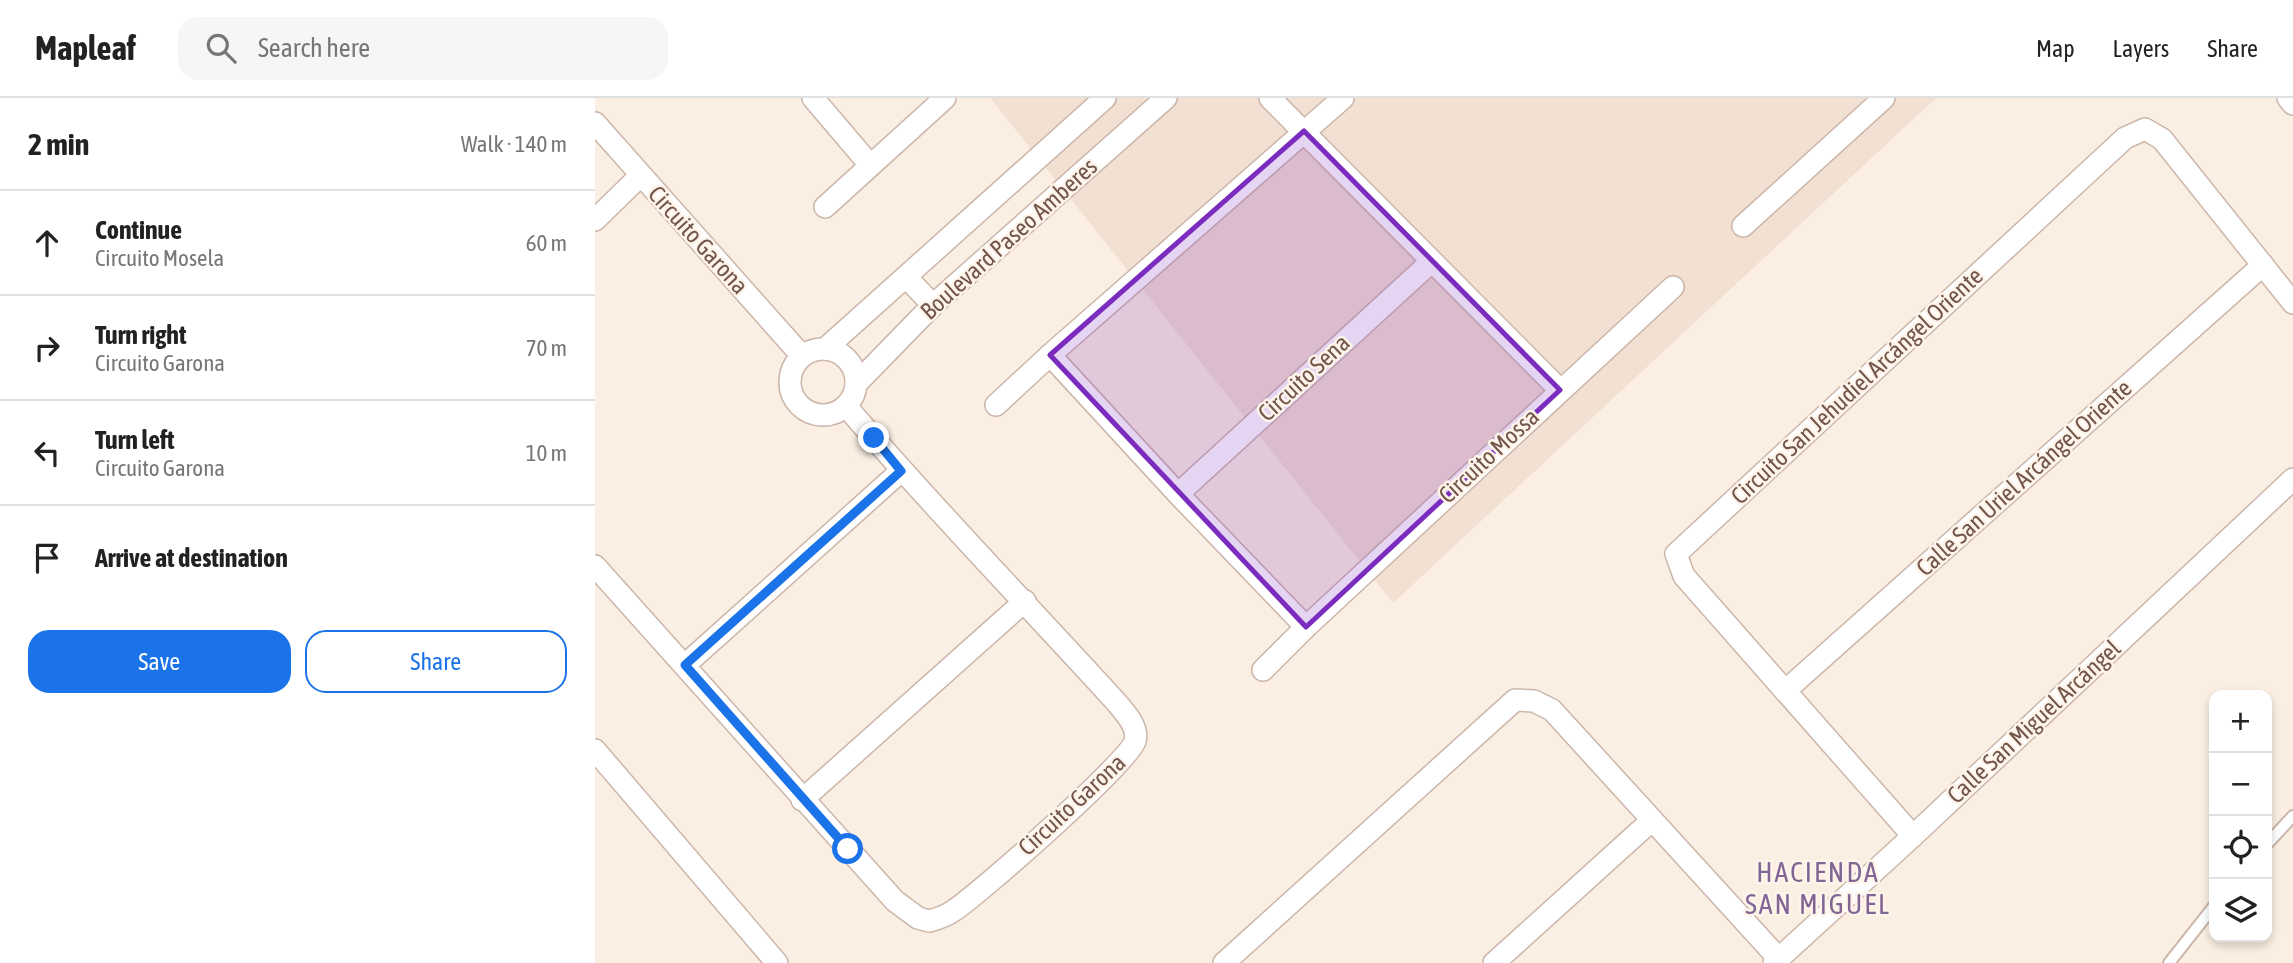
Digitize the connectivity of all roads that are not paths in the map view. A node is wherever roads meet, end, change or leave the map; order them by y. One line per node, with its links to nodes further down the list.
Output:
1 (813, 98): 13 (street)
2 (945, 98): 13 (street)
3 (1105, 98): 20 (street, Boulevard Paseo Amberes)
4 (1166, 98): 23 (street, Boulevard Paseo Amberes)
5 (1270, 98): 12 (street)
6 (1343, 98): 12 (street)
7 (1884, 98): 10 (street)
8 (2288, 98): 9 (street)
9 (2293, 104)
10 (1860, 105): 17 (street)
11 (595, 123): 14 (street, Circuito Garona)
12 (1304, 131): 18 (street); 25 (street)
13 (870, 165): 15 (street)
14 (640, 176): 16 (street); 26 (street, Circuito Garona)
15 (825, 207)
16 (595, 219)
17 (1743, 226)
18 (1431, 262): 28 (street); 33 (street, Circuito Sena)
19 (2263, 265): 22 (street, Circuito San Jehudiel Arcángel Oriente); 39 (street, Calle San Uriel Arcángel Oriente); 39 (street, Circuito San Jehudiel Arcángel Oriente)
20 (906, 277): 23 (street); 24 (street, Boulevard Paseo Amberes)
21 (1673, 287): 28 (street, Circuito Mossa)
22 (2293, 303)
23 (933, 305): 27 (street, Boulevard Paseo Amberes)
24 (825, 349): 26 (street); 27 (street)
25 (1050, 355): 29 (street); 33 (street)
26 (802, 356): 30 (street)
27 (856, 384): 30 (street)
28 (1560, 390): 36 (street, Circuito Mossa)
29 (996, 405)
30 (846, 406): 31 (street, Circuito Garona)
31 (901, 471): 35 (street, Circuito Garona); 37 (street)
32 (2293, 479): 44 (street, Calle San Miguel Arcángel)
33 (1178, 494): 36 (street)
34 (595, 566): 37 (street)
35 (1025, 601): 41 (street); 41 (street, Circuito Garona)
36 (1306, 626): 38 (street)
37 (685, 665): 41 (street)
38 (1263, 670)
39 (1785, 691): 44 (street, Circuito San Jehudiel Arcángel Oriente)
40 (595, 750): 48 (street)
41 (802, 800)
42 (2293, 816): 45 (lane)
43 (1651, 821): 47 (street); 49 (street); 50 (street)
44 (1913, 836): 47 (street, Calle San Miguel Arcángel)
45 (2272, 839)
46 (2209, 912): 51 (lane)
47 (1776, 961)
48 (777, 963)
49 (1224, 963)
50 (1494, 963)
51 (2169, 963)

